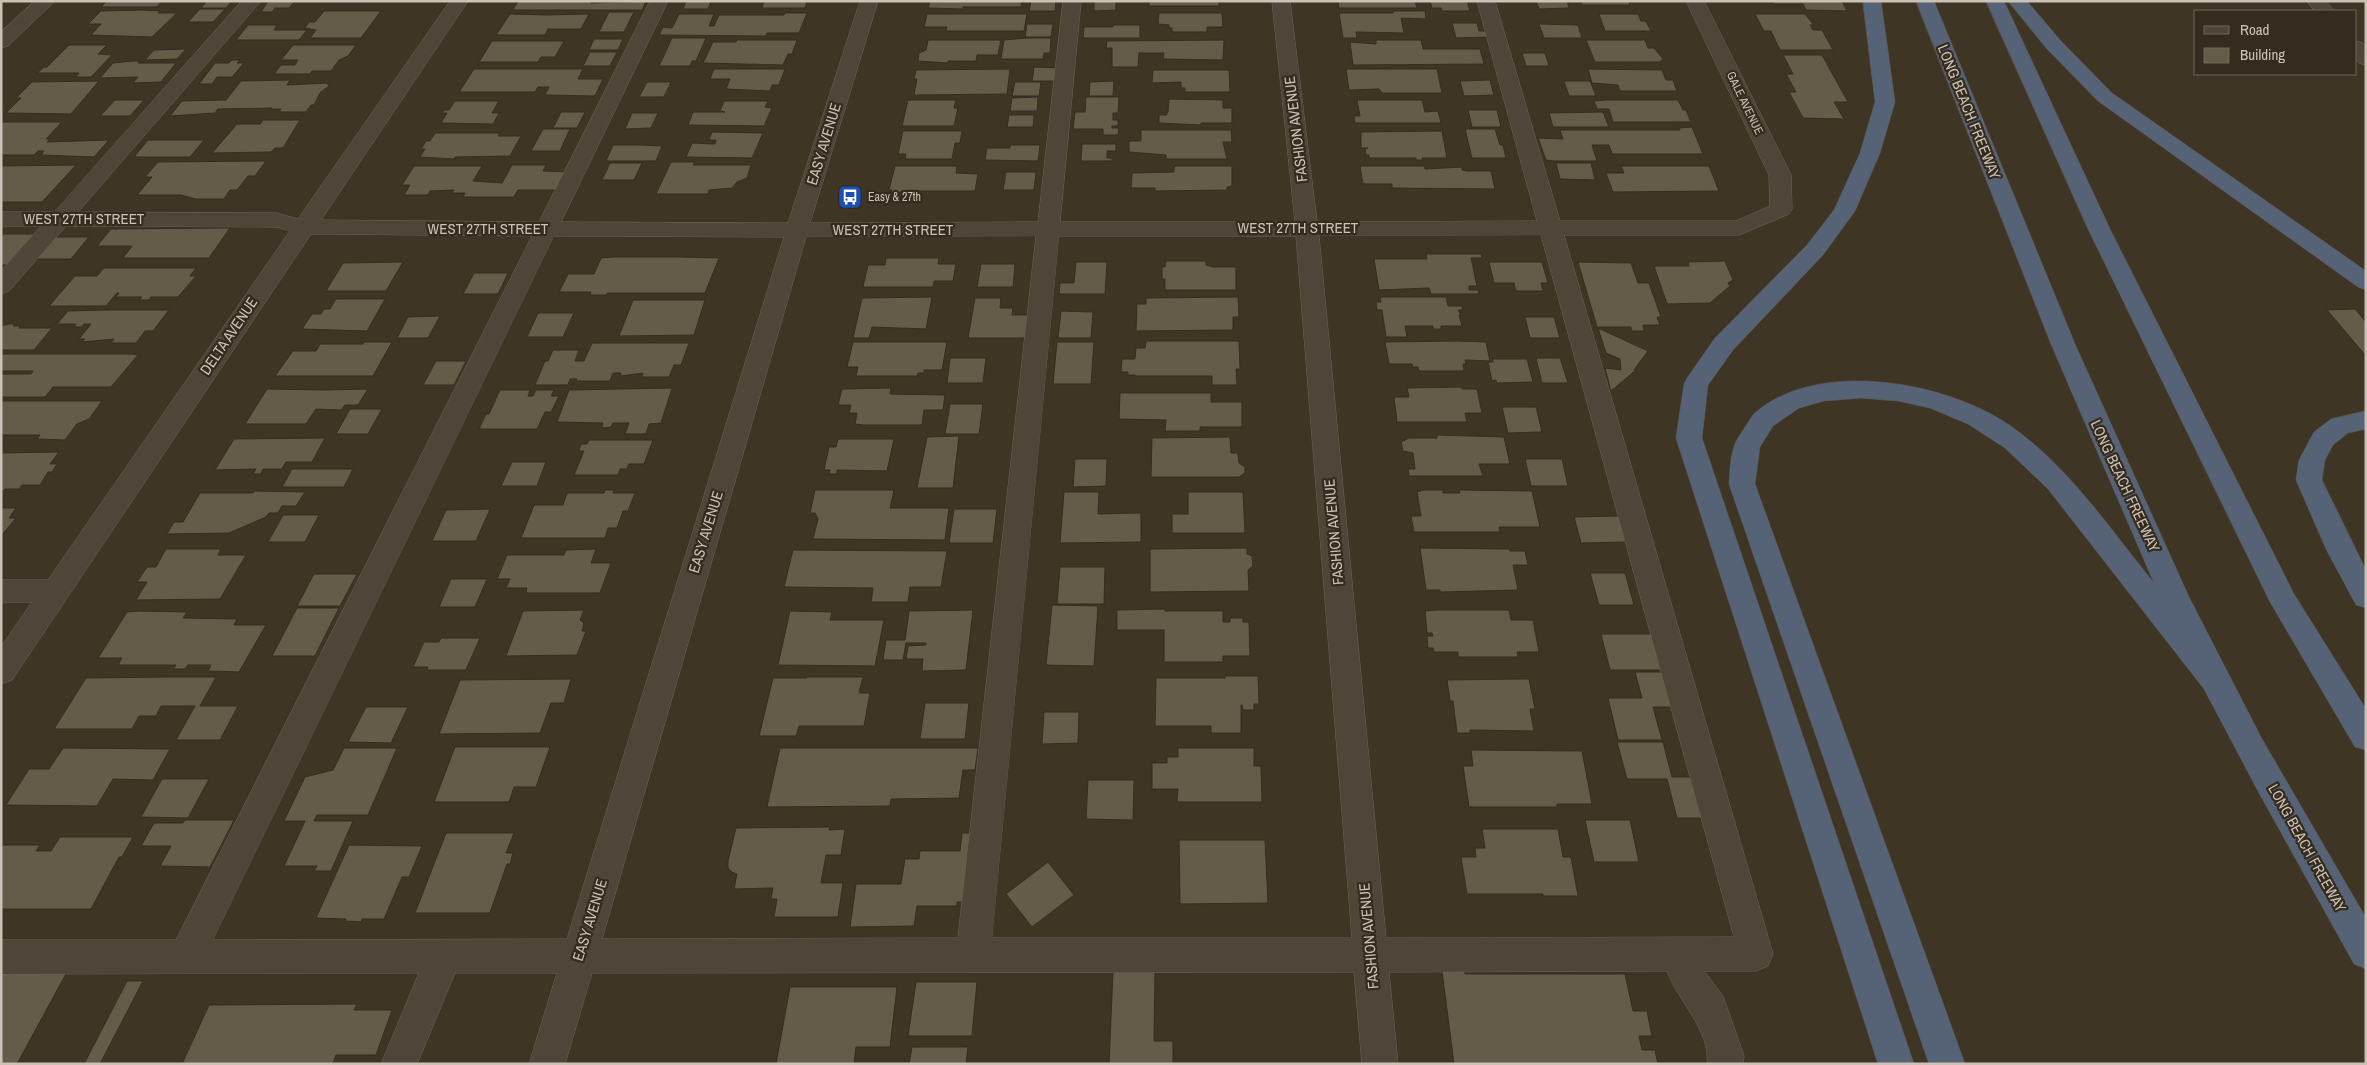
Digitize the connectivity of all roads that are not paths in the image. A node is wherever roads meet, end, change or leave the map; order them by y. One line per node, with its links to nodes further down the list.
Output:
1 (46, 1): 14 (street)
2 (252, 1): 19 (street)
3 (459, 1): 20 (street, DELTA AVENUE)
4 (659, 1): 23 (street)
5 (869, 1): 25 (street, EASY AVENUE)
6 (1072, 1): 24 (street)
7 (1281, 1): 21 (street, FASHION AVENUE)
8 (1486, 1): 22 (street)
9 (1695, 1): 17 (street, GALE AVENUE)
10 (1872, 1): 47 (highway)
11 (1925, 1): 33 (highway, LONG BEACH FREEWAY)
12 (1995, 1): 34 (highway)
13 (2017, 1): 26 (highway)
14 (1, 42)
15 (2357, 49): 16 (street)
16 (2366, 59)
17 (1781, 209): 22 (street, WEST 27TH STREET)
18 (1, 219): 19 (street, WEST 27TH STREET)
19 (60, 219): 20 (street, WEST 27TH STREET); 27 (street)
20 (303, 228): 23 (street, WEST 27TH STREET); 30 (street, DELTA AVENUE)
21 (1308, 228): 22 (street, WEST 27TH STREET); 24 (street, WEST 27TH STREET); 37 (street, FASHION AVENUE)
22 (1550, 228): 36 (street)
23 (546, 229): 25 (street, WEST 27TH STREET); 40 (street)
24 (1048, 229): 25 (street, WEST 27TH STREET); 38 (street)
25 (797, 230): 42 (street, EASY AVENUE)
26 (2366, 282)
27 (1, 286)
28 (2366, 420): 31 (highway)
29 (1, 591): 30 (street)
30 (57, 591): 32 (street, DELTA AVENUE)
31 (2366, 597)
32 (1, 672)
33 (2215, 680): 35 (highway, LONG BEACH FREEWAY); 48 (highway)
34 (2366, 736)
35 (2366, 952)
36 (1678, 954): 37 (street); 46 (street)
37 (1370, 955): 38 (street); 45 (street, FASHION AVENUE)
38 (974, 956): 42 (street)
39 (1, 957): 40 (street)
40 (186, 957): 41 (street)
41 (444, 957): 42 (street); 43 (street)
42 (579, 957): 44 (street, EASY AVENUE)
43 (399, 1064)
44 (547, 1064)
45 (1380, 1064)
46 (1725, 1064)
47 (1896, 1064)
48 (1946, 1064)

